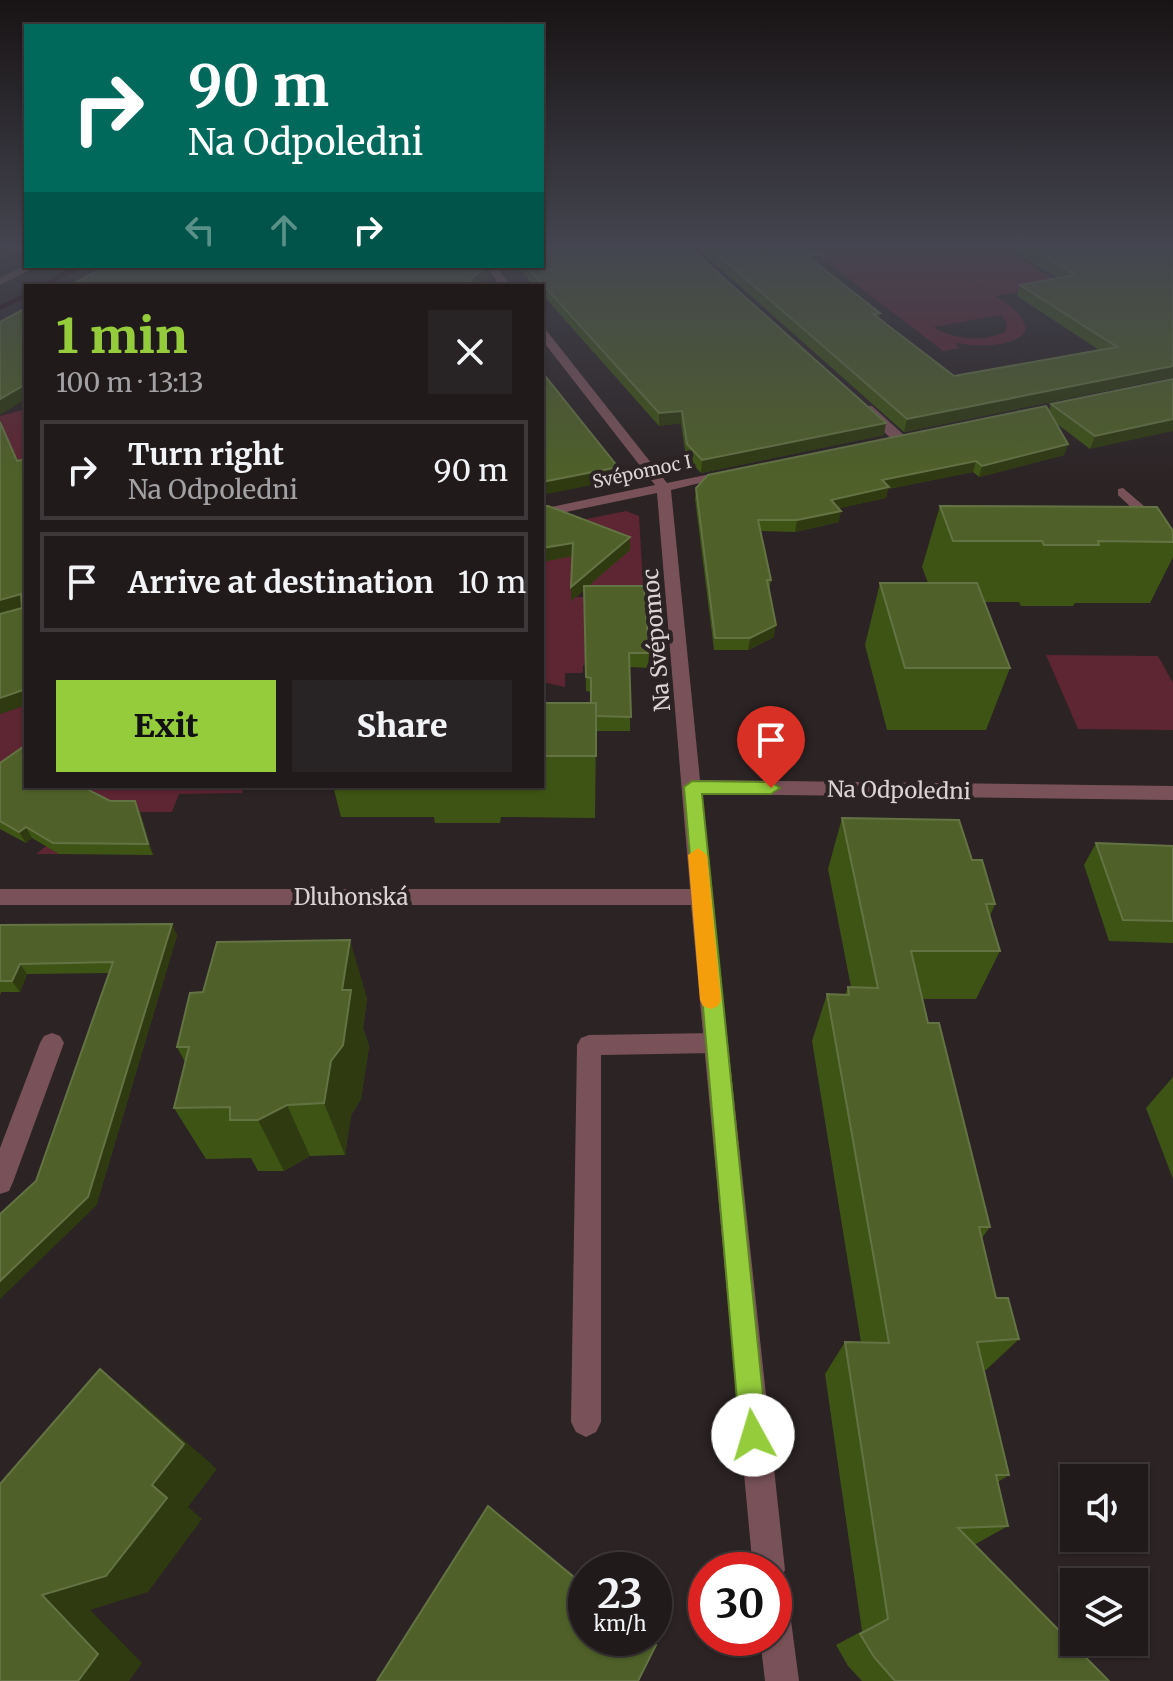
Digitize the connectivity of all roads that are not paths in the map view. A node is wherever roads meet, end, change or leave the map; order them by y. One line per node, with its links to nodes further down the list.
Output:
1 (544, 335): 7 (street)
2 (852, 396): 4 (street)
3 (915, 435): 4 (street)
4 (900, 439): 5 (street)
5 (885, 442)
6 (746, 471): 7 (street, Svépomoc I)
7 (664, 488): 9 (street, Svépomoc I); 11 (street, Na Svépomoc)
8 (1123, 492): 10 (street)
9 (544, 513)
10 (1173, 539)
11 (692, 787): 12 (street, Na Odpoledni); 14 (street)
12 (1173, 793)
13 (0, 897): 14 (street, Dluhonská)
14 (701, 897): 16 (street)
15 (52, 1043): 17 (street)
16 (715, 1043): 18 (street); 19 (street)
17 (0, 1182)
18 (586, 1422)
19 (767, 1552)
20 (779, 1656): 21 (street)
21 (782, 1681)

